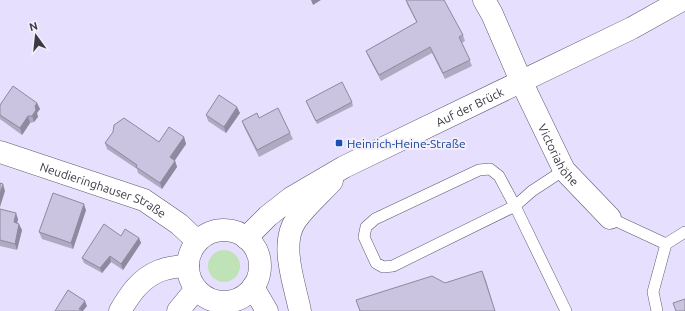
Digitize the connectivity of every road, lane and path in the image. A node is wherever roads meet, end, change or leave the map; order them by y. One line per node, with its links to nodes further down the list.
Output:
1 (484, 0): 3 (main road)
2 (682, 0): 3 (main road, Auf der Brück)
3 (521, 81): 5 (main road, Auf der Brück); 6 (main road, Victoriahöhe)
4 (0, 152): 11 (main road, Neudieringhauser Straße)
5 (344, 167): 10 (main road, Auf der Brück); 19 (main road)
6 (564, 170): 7 (lane); 8 (main road, Victoriahöhe)
7 (515, 206): 7 (lane); 20 (lane)
8 (610, 218): 12 (lane)
9 (685, 232): 12 (lane)
10 (246, 238): 11 (main road); 14 (main road)
11 (197, 241): 13 (main road)
12 (666, 244): 21 (lane)
13 (188, 265): 15 (main road); 16 (main road)
14 (253, 287): 15 (main road); 18 (main road)
15 (196, 289): 17 (main road)
16 (120, 311)
17 (178, 311)
18 (267, 311)
19 (300, 311)
20 (566, 311)
21 (657, 311)

